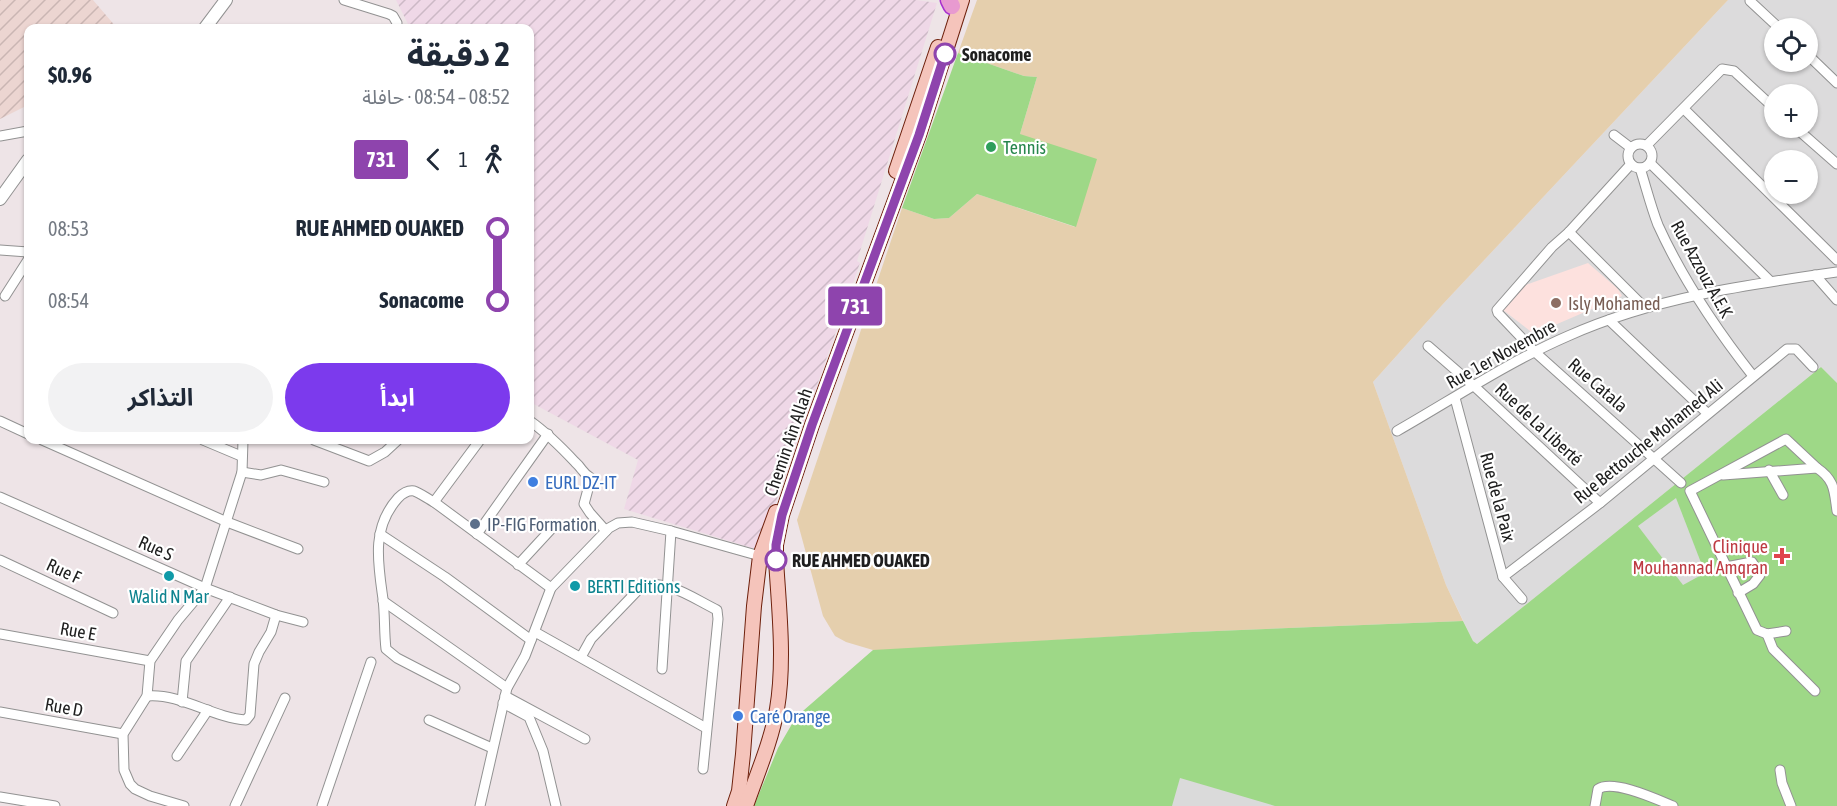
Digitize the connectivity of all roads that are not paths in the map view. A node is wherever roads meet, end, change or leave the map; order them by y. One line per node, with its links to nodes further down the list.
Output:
1 (226, 0): 6 (street)
2 (344, 0): 7 (street)
3 (954, 1): 74 (main road, Chemin Aîn Allah); 76 (main road, Chemin Aîn Allah)
4 (1750, 1): 5 (street)
5 (1768, 18)
6 (209, 24)
7 (397, 24)
8 (1818, 64): 9 (street)
9 (1837, 82)
10 (1764, 99): 11 (street)
11 (1684, 109): 16 (street); 26 (street)
12 (24, 133): 14 (street)
13 (1614, 135): 17 (street)
14 (0, 136)
15 (1807, 138): 19 (street)
16 (1647, 145): 17 (street); 18 (street)
17 (1631, 148): 21 (street)
18 (1650, 163): 21 (street); 30 (street)
19 (1837, 164)
20 (24, 166): 22 (street)
21 (1635, 166): 23 (street); 32 (street, Rue Azzouz A.E.K)
22 (0, 199)
23 (1569, 232): 34 (street); 37 (street, Rue Catala)
24 (0, 250): 25 (street)
25 (24, 252)
26 (1837, 260)
27 (24, 266): 31 (street)
28 (1837, 272): 29 (street, Rue 1er Novembre)
29 (1815, 275): 30 (street, Rue 1er Novembre); 33 (street)
30 (1770, 281): 32 (street, Rue 1er Novembre)
31 (5, 296)
32 (1695, 296): 34 (street, Rue 1er Novembre); 39 (street, Rue Azzouz A.E.K)
33 (1837, 300)
34 (1644, 307): 35 (street, Rue 1er Novembre)
35 (1609, 320): 37 (street, Rue 1er Novembre); 42 (street)
36 (1428, 346): 40 (street, Rue de La Liberté)
37 (1535, 352): 40 (street, Rue 1er Novembre); 55 (street, Rue Catala)
38 (1814, 367): 39 (street, Rue Bettouche Mohamed Ali)
39 (1753, 376): 42 (street, Rue Bettouche Mohamed Ali)
40 (1474, 386): 41 (street, Rue 1er Novembre); 65 (street, Rue de La Liberté)
41 (1455, 398): 45 (street, Rue 1er Novembre); 79 (street, Rue de la Paix)
42 (1707, 413): 55 (street, Rue Bettouche Mohamed Ali)
43 (0, 421): 46 (street)
44 (534, 424): 47 (street)
45 (1396, 431)
46 (24, 432)
47 (548, 434): 69 (street); 72 (street)
48 (51, 444): 67 (street)
49 (212, 444): 54 (street)
50 (242, 444): 54 (street)
51 (323, 444): 52 (street)
52 (394, 444)
53 (477, 444): 64 (street)
54 (241, 456): 58 (street)
55 (1656, 458): 61 (street, Rue Catala); 65 (street, Rue Bettouche Mohamed Ali)
56 (1817, 468): 57 (street); 59 (street); 66 (street)
57 (1769, 470): 59 (street); 62 (street)
58 (242, 472): 60 (street); 67 (street)
59 (1718, 476): 78 (street)
60 (324, 482)
61 (1681, 483)
62 (1783, 495)
63 (0, 497): 81 (street, Rue S)
64 (434, 502): 71 (street); 72 (street)
65 (1600, 503): 79 (street, Rue Bettouche Mohamed Ali)
66 (1837, 511)
67 (227, 522): 73 (street); 81 (street)
68 (554, 526): 77 (street)
69 (606, 531): 70 (street); 82 (street)
70 (671, 531): 74 (street); 80 (street)
71 (380, 534): 86 (street); 93 (street)
72 (477, 534): 77 (street)
73 (298, 549)
74 (760, 556): 76 (main road); 111 (main road, Chemin Aîn Allah)
75 (0, 560): 87 (street, Rue F)
76 (776, 560): 113 (main road, Chemin Aîn Allah)
77 (518, 565): 82 (street)
78 (1726, 567): 83 (street); 83 (street)
79 (1503, 578): 85 (street, Rue de la Paix)
80 (667, 585): 94 (street); 97 (street); 107 (street)
81 (205, 588): 84 (street, Rue S); 95 (street)
82 (551, 588): 93 (street)
83 (1738, 593): 92 (street)
84 (230, 597): 88 (street, Rue S); 103 (street)
85 (1522, 598)
86 (383, 601): 98 (street); 101 (street)
87 (113, 613)
88 (276, 615): 89 (street, Rue S); 104 (street)
89 (303, 622)
90 (1786, 631): 92 (street)
91 (0, 634): 95 (street, Rue E)
92 (1767, 634): 99 (street)
93 (533, 636): 94 (street); 101 (street)
94 (581, 657): 107 (street)
95 (150, 661): 100 (street)
96 (371, 662): 120 (street)
97 (662, 669)
98 (455, 688)
99 (1815, 691)
100 (147, 696): 103 (street); 108 (street)
101 (505, 696): 109 (street); 110 (street); 122 (street)
102 (285, 698): 119 (street)
103 (182, 702): 104 (street)
104 (208, 711): 112 (street)
105 (0, 712): 108 (street, Rue D)
106 (429, 720): 110 (street)
107 (706, 728): 114 (street)
108 (123, 734): 118 (street)
109 (585, 739)
110 (492, 748): 121 (street)
111 (743, 754): 113 (main road); 123 (main road, Chemin Aîn Allah)
112 (177, 756)
113 (764, 756): 124 (main road, Chemin Aîn Allah)
114 (703, 769)
115 (1780, 770): 127 (street)
116 (0, 797): 117 (street)
117 (55, 806)
118 (184, 806)
119 (235, 806)
120 (322, 806)
121 (480, 806)
122 (556, 806)
123 (734, 806)
124 (746, 806)
125 (1595, 806): 126 (street)
126 (1673, 806)
127 (1791, 806)

